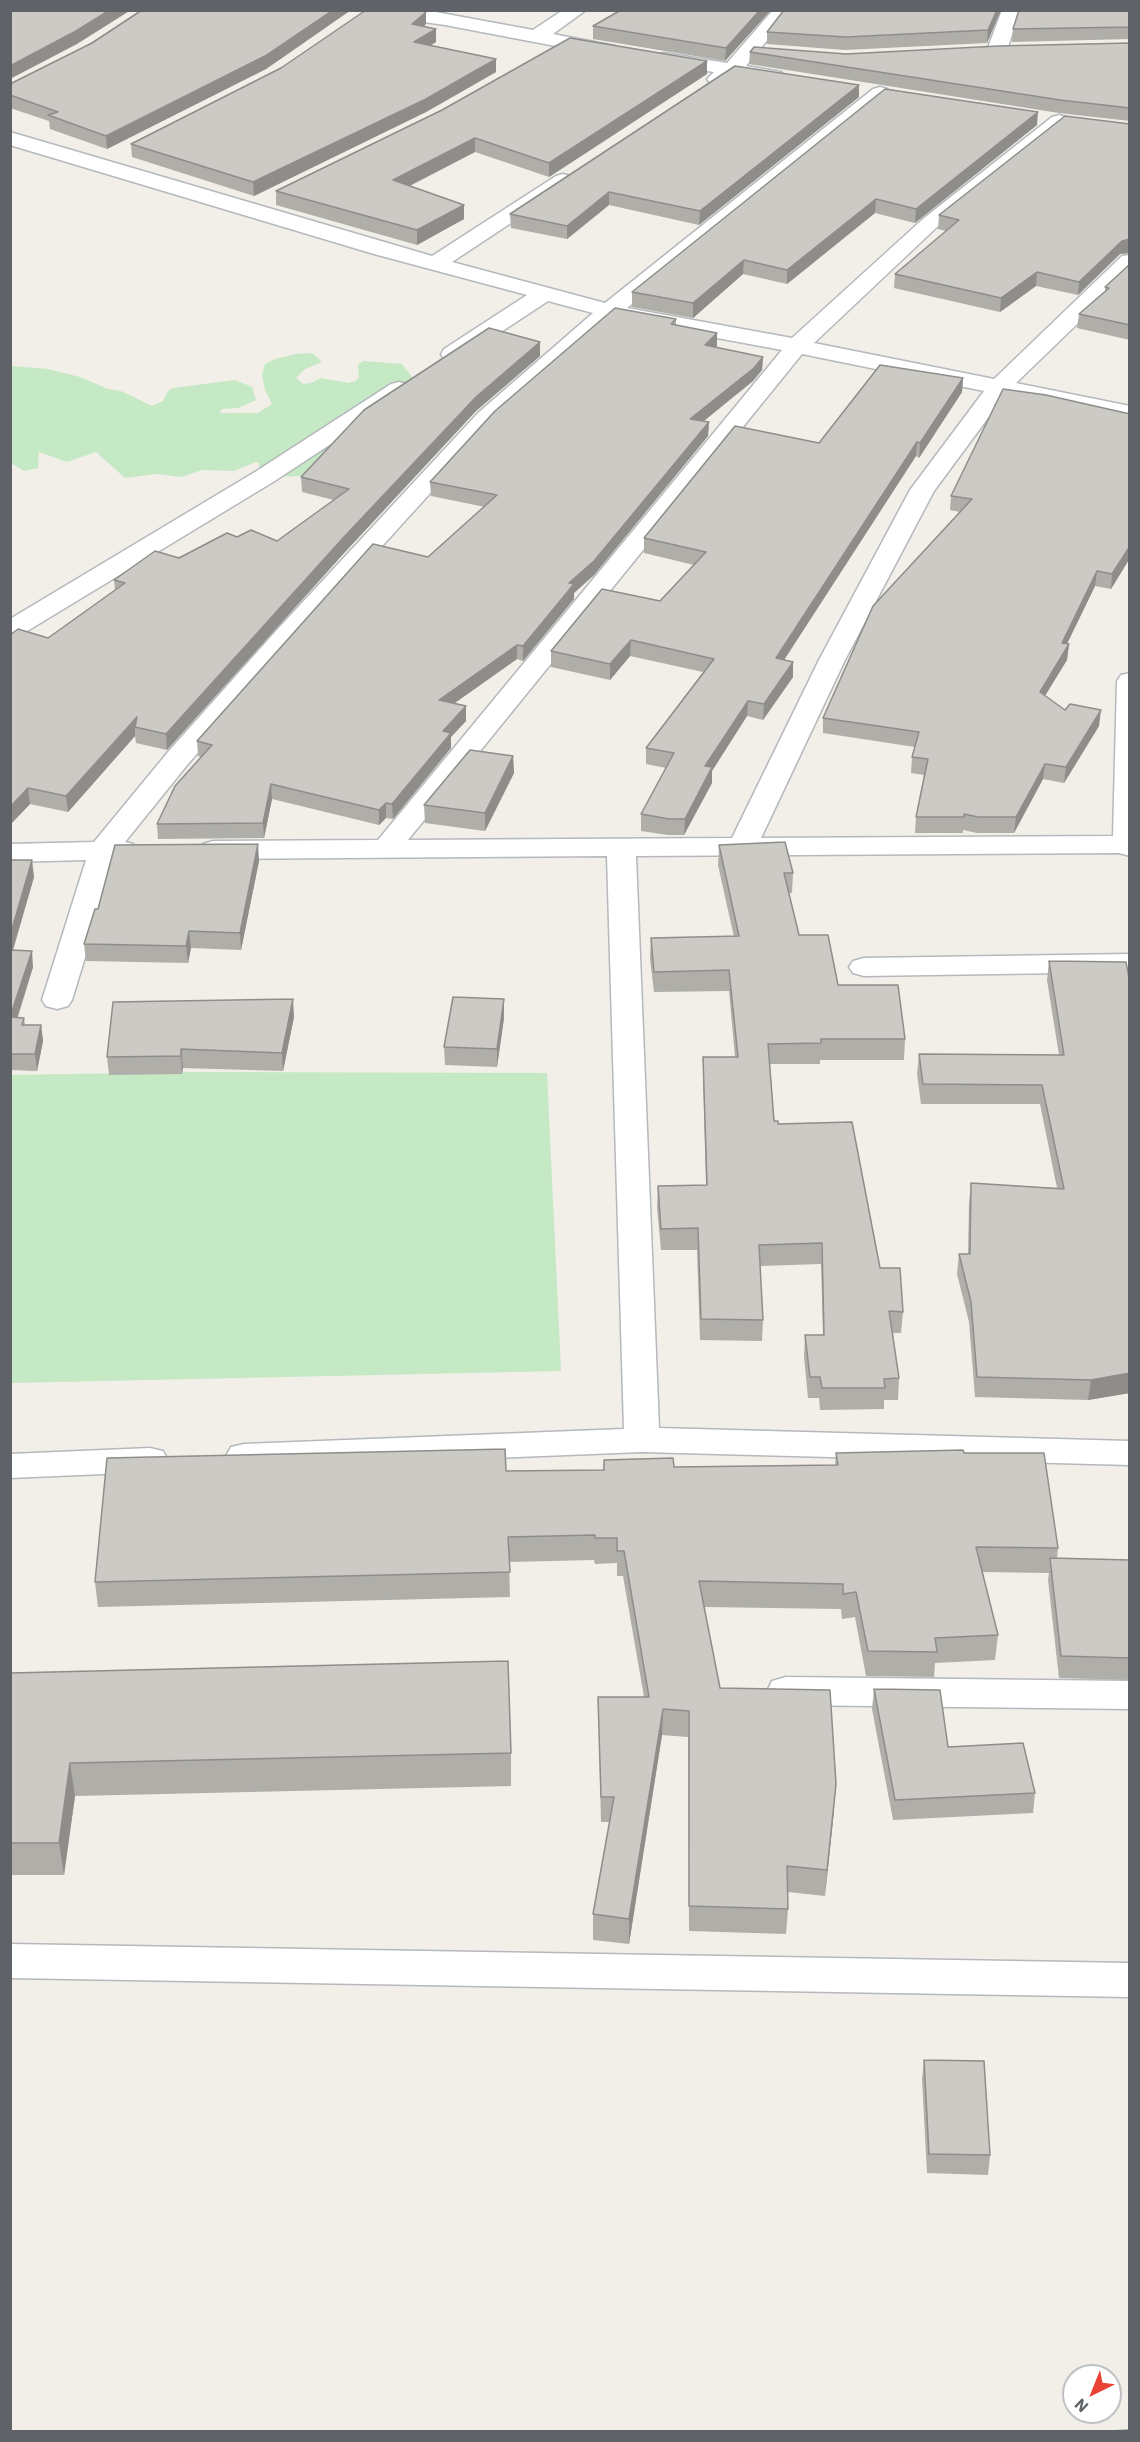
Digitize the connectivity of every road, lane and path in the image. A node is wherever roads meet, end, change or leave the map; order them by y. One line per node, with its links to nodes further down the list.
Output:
1 (382, 10): 5 (street)
2 (577, 10): 6 (street)
3 (783, 10): 10 (street)
4 (1011, 10): 9 (street)
5 (451, 15): 6 (street)
6 (535, 37): 7 (street)
7 (566, 43): 12 (street); 14 (street)
8 (1019, 49): 9 (street)
9 (997, 50): 11 (street)
10 (749, 51): 13 (street); 16 (street)
11 (974, 51)
12 (625, 52)
13 (771, 53)
14 (546, 54)
15 (649, 56): 16 (street)
16 (731, 70): 17 (street); 18 (street)
17 (788, 78)
18 (704, 88)
19 (880, 93): 30 (street)
20 (1059, 121): 31 (street)
21 (10, 138): 23 (street)
22 (120, 152): 23 (street)
23 (100, 163): 26 (street)
24 (579, 170): 28 (street)
25 (279, 194): 26 (street)
26 (248, 209): 28 (street)
27 (1130, 261): 34 (street)
28 (434, 264): 29 (street)
29 (544, 294): 30 (street); 32 (street)
30 (609, 311): 31 (street); 42 (street)
31 (798, 346): 34 (street); 41 (street)
32 (434, 366)
33 (414, 379): 36 (street)
34 (999, 387): 35 (street); 38 (street)
35 (1130, 413)
36 (10, 630)
37 (1130, 681): 39 (street)
38 (743, 845): 39 (street); 40 (street)
39 (1129, 845)
40 (621, 848): 41 (street); 49 (street)
41 (386, 849): 44 (street)
42 (103, 850): 43 (street); 45 (street); 48 (street)
43 (150, 850)
44 (186, 850)
45 (10, 853)
46 (1130, 963): 47 (street)
47 (864, 967)
48 (57, 1000)
49 (642, 1440): 50 (street); 51 (street)
50 (1130, 1453)
51 (213, 1457)
52 (177, 1459): 53 (street)
53 (10, 1466)
54 (748, 1691): 55 (street)
55 (1130, 1695)
56 (10, 1961): 57 (street)
57 (1130, 1980)

